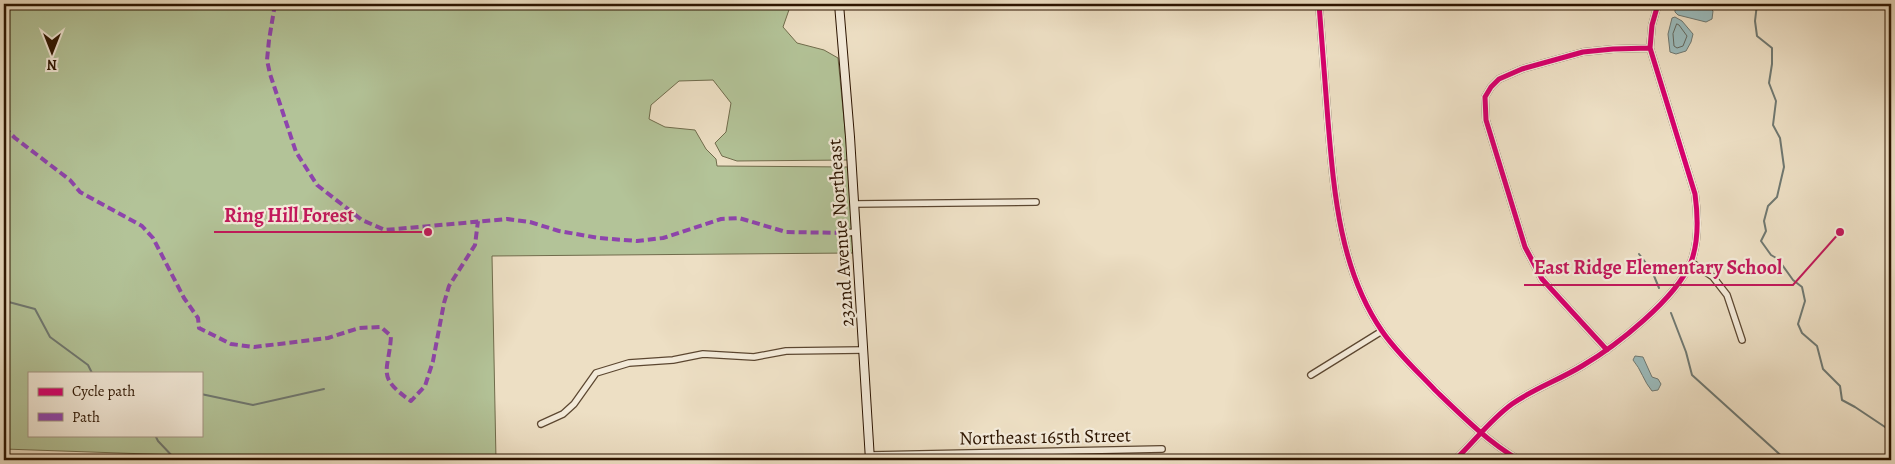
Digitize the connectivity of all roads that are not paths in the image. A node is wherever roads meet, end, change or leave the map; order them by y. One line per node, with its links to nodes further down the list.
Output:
1 (839, 4): 6 (street, 232nd Avenue Northeast)
2 (1319, 4): 10 (street)
3 (1658, 4): 4 (street)
4 (1650, 48): 9 (street); 13 (street)
5 (1036, 202): 6 (street)
6 (854, 204): 7 (street, 232nd Avenue Northeast)
7 (856, 232): 8 (street); 12 (street, 232nd Avenue Northeast)
8 (845, 233)
9 (1691, 262): 11 (street); 13 (street)
10 (1382, 331): 14 (street); 16 (street)
11 (1742, 340)
12 (863, 350): 15 (street); 18 (street, 232nd Avenue Northeast)
13 (1607, 350): 16 (street)
14 (1311, 374)
15 (541, 424)
16 (1482, 433): 19 (street); 20 (street)
17 (1162, 449): 18 (street, Northeast 165th Street)
18 (870, 458)
19 (1455, 460)
20 (1519, 460)

